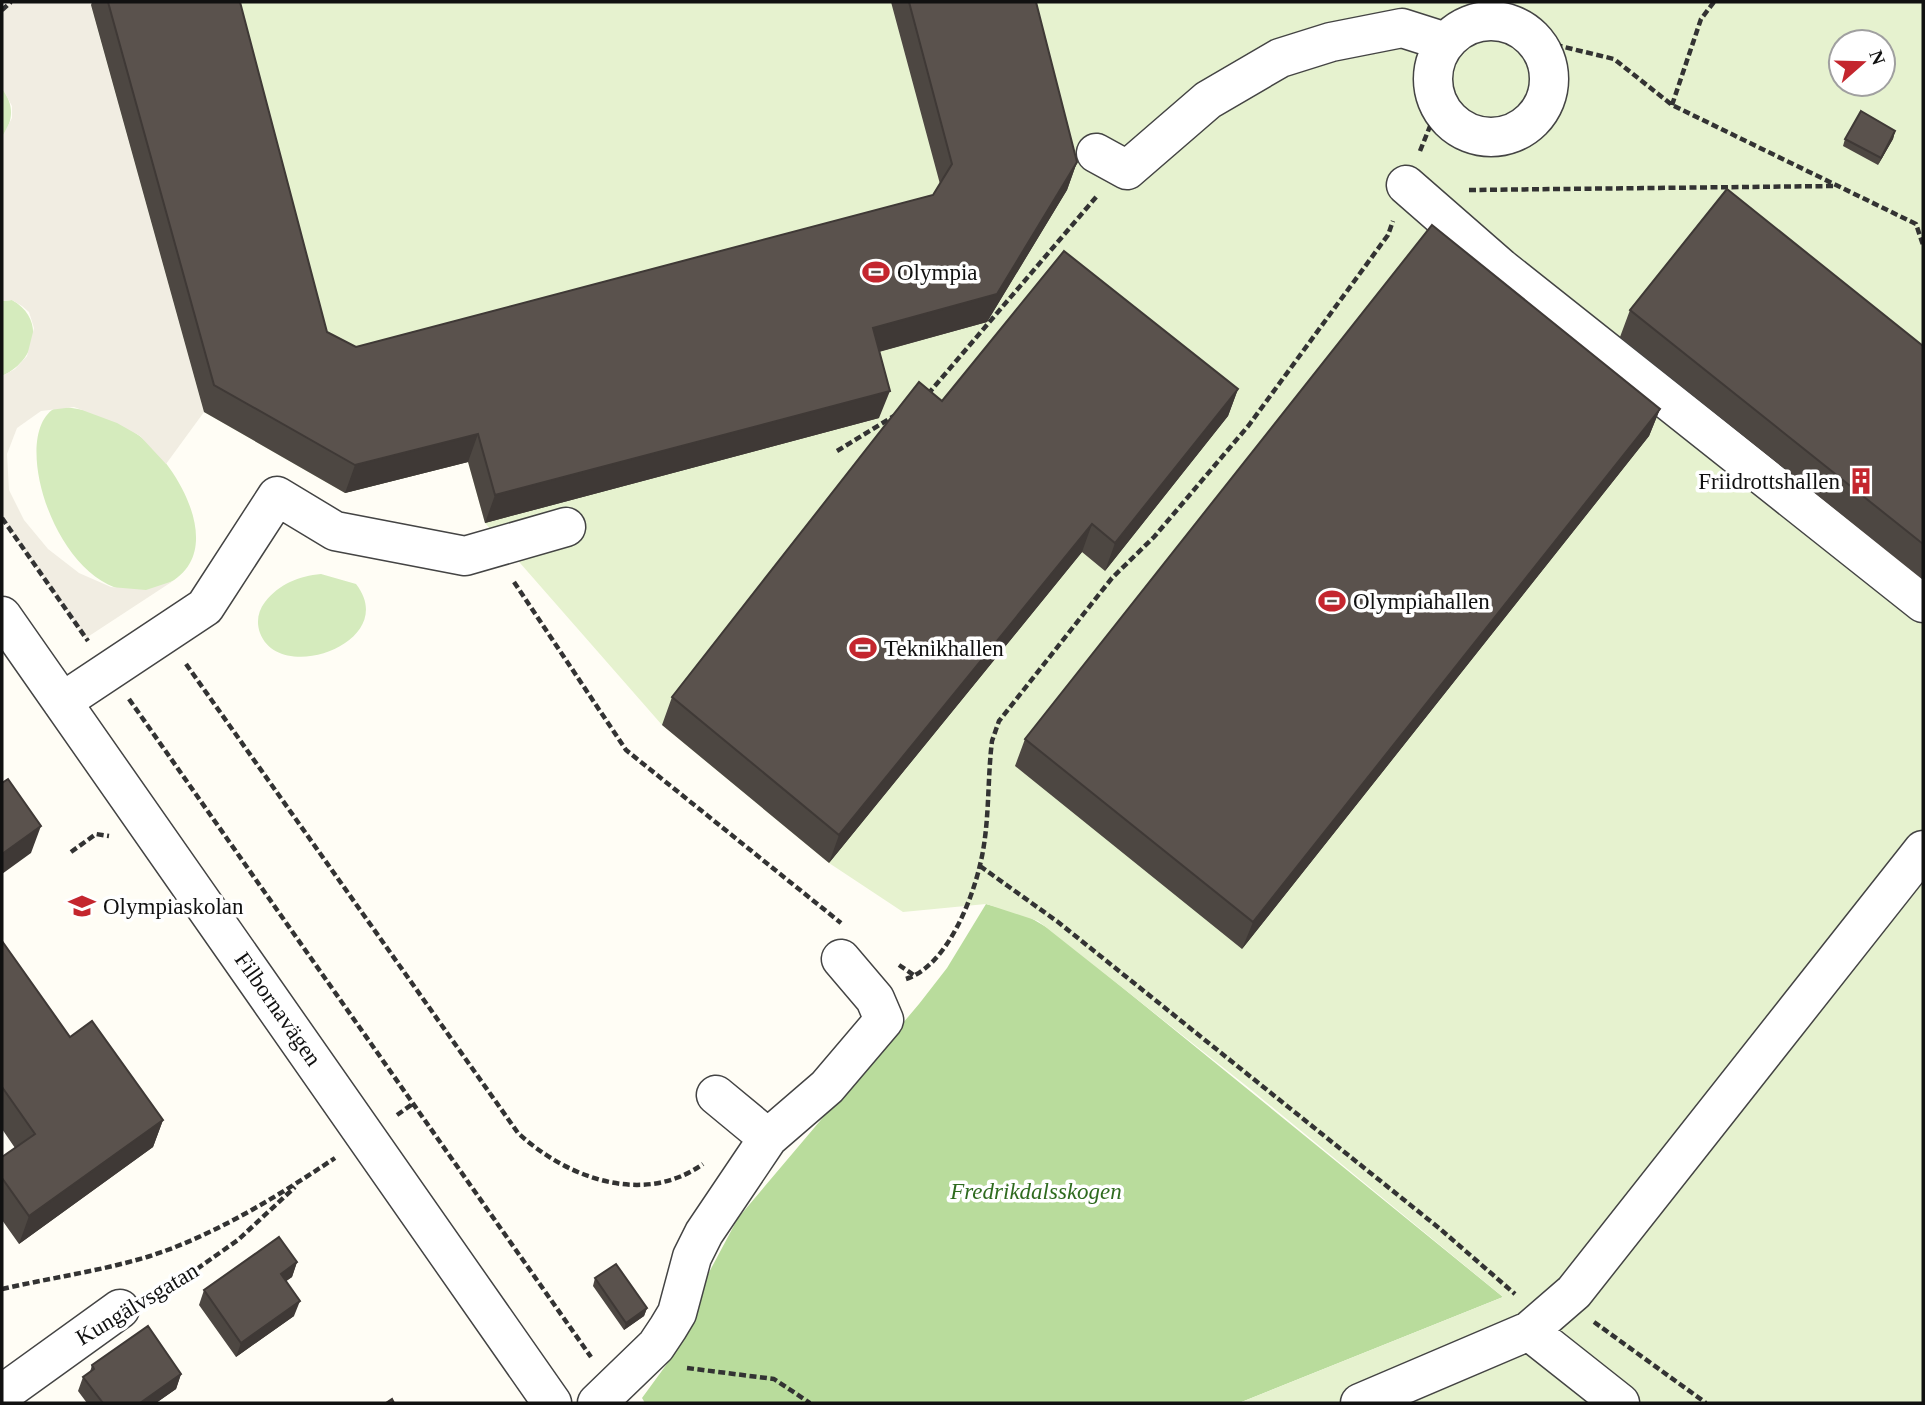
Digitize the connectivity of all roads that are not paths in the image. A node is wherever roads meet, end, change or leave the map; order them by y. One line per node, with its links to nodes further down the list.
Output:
1 (1485, 11): 2 (street); 2 (street)
2 (1446, 42): 3 (street)
3 (1111, 162)
4 (1406, 185): 6 (street)
5 (566, 527): 8 (street)
6 (1923, 603)
7 (2, 616): 8 (street, Filbornavägen)
8 (62, 702): 16 (street, Filbornavägen)
9 (1923, 850): 14 (street)
10 (846, 945): 12 (street)
11 (716, 1095): 12 (street)
12 (768, 1138): 17 (street)
13 (120, 1310): 15 (street, Kungälvsgatan)
14 (1546, 1317): 18 (street); 19 (street)
15 (5, 1379)
16 (551, 1403)
17 (597, 1403)
18 (1360, 1403)
19 (1619, 1403)

